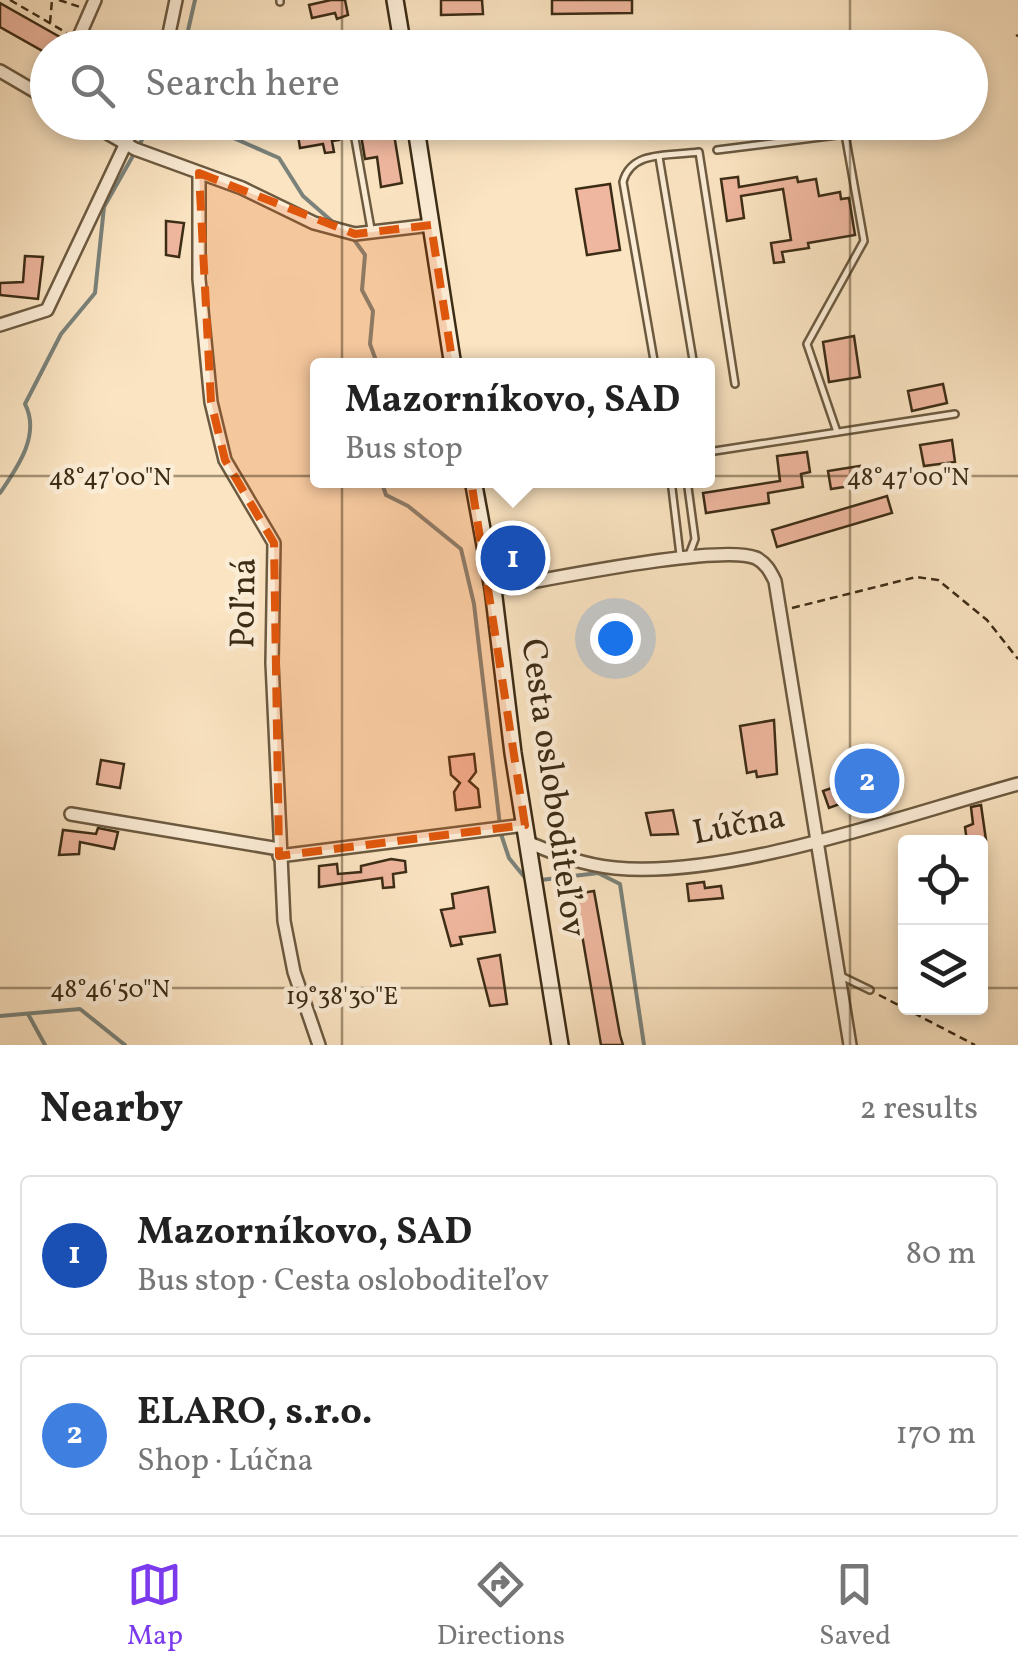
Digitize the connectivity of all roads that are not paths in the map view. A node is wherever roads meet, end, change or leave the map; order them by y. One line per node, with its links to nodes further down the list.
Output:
1 (95, 0): 4 (street)
2 (176, 0): 5 (street)
3 (395, 0): 6 (main road)
4 (80, 30)
5 (170, 30)
6 (400, 30)
7 (0, 71): 8 (street)
8 (30, 88)
9 (118, 140): 15 (street)
10 (132, 140): 15 (street)
11 (355, 140): 20 (lane)
12 (417, 140): 19 (main road)
13 (797, 140): 16 (lane)
14 (846, 140): 27 (lane)
15 (130, 147): 18 (street); 21 (street)
16 (718, 150)
17 (660, 157): 23 (lane); 24 (lane); 25 (lane)
18 (199, 173): 20 (street); 38 (street, Poľná)
19 (431, 225): 20 (street); 22 (main road)
20 (371, 232)
21 (0, 325)
22 (452, 358)
23 (654, 358)
24 (693, 358)
25 (735, 384)
26 (955, 414): 27 (lane)
27 (836, 432): 28 (lane)
28 (715, 451)
29 (475, 488): 33 (main road, Cesta osloboditeľov)
30 (672, 488): 32 (lane)
31 (688, 488): 32 (lane)
32 (684, 558): 33 (street); 37 (street)
33 (494, 589): 36 (main road, Cesta osloboditeľov)
34 (1018, 784): 37 (street, Lúčna)
35 (72, 814): 38 (street)
36 (526, 834): 37 (street, Lúčna); 38 (street); 42 (main road, Cesta osloboditeľov)
37 (815, 839): 39 (street)
38 (279, 852): 41 (street, Poľná)
39 (836, 974): 40 (lane); 43 (street)
40 (870, 990)
41 (319, 1045)
42 (560, 1045)
43 (850, 1045)

